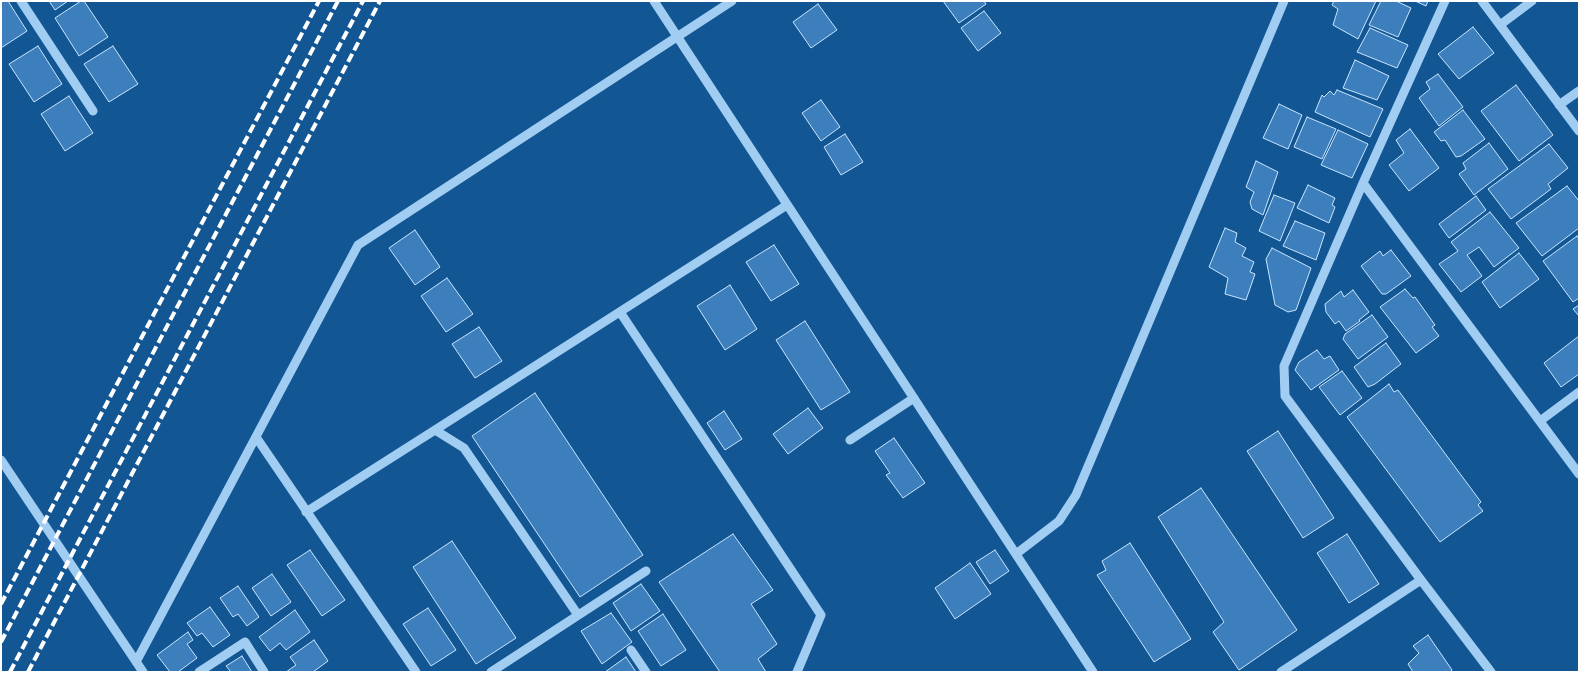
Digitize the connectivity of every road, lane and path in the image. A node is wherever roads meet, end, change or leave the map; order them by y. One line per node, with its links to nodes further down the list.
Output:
1 (21, 1): 12 (street)
2 (654, 1): 9 (street)
3 (732, 1): 9 (street)
4 (1284, 1): 26 (street)
5 (1445, 1): 14 (street)
6 (1482, 1): 8 (street)
7 (1532, 1): 8 (street)
8 (1500, 25): 11 (street)
9 (677, 37): 15 (street); 21 (street)
10 (1579, 91): 11 (street)
11 (1560, 105): 13 (street)
12 (93, 111)
13 (1579, 131)
14 (1362, 183): 19 (street); 28 (street)
15 (787, 205): 16 (street); 18 (street)
16 (620, 312): 20 (street); 38 (street)
17 (1579, 392): 19 (street)
18 (914, 398): 22 (street); 26 (street)
19 (1540, 421): 24 (street)
20 (435, 430): 25 (street); 29 (street)
21 (256, 437): 25 (street); 31 (street)
22 (850, 440)
23 (1, 460): 31 (street)
24 (1579, 474)
25 (306, 512): 35 (street)
26 (1016, 554): 39 (street)
27 (646, 571): 29 (street)
28 (1421, 580): 40 (street); 41 (street)
29 (578, 615): 36 (street)
30 (632, 650): 37 (street)
31 (136, 662): 32 (street)
32 (143, 672)
33 (200, 672): 34 (street)
34 (264, 672)
35 (416, 672)
36 (491, 672)
37 (646, 672)
38 (797, 672)
39 (1093, 672)
40 (1281, 672)
41 (1492, 672)

